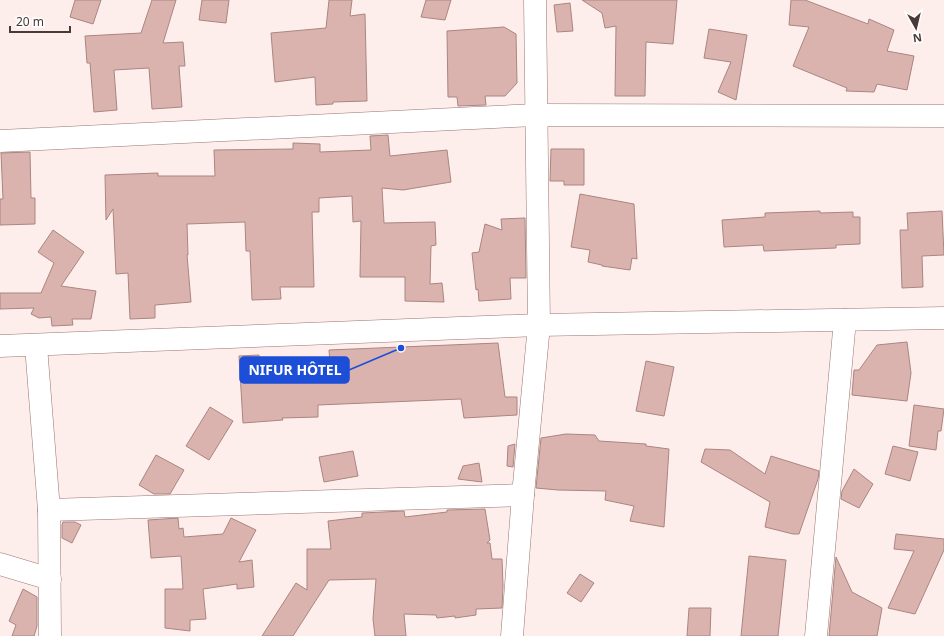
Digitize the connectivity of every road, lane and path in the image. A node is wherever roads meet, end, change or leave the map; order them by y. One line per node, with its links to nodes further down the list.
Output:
1 (535, 0): 2 (street)
2 (536, 115): 3 (street); 4 (street); 7 (street)
3 (944, 116)
4 (0, 141)
5 (944, 318): 6 (street)
6 (845, 320): 7 (street); 16 (street)
7 (539, 326): 9 (street); 10 (street)
8 (0, 346): 9 (street)
9 (36, 346): 11 (street)
10 (523, 495): 11 (street); 15 (street)
11 (49, 510): 13 (street)
12 (0, 564): 13 (street)
13 (50, 579): 14 (street)
14 (50, 636)
15 (512, 636)
16 (816, 636)

